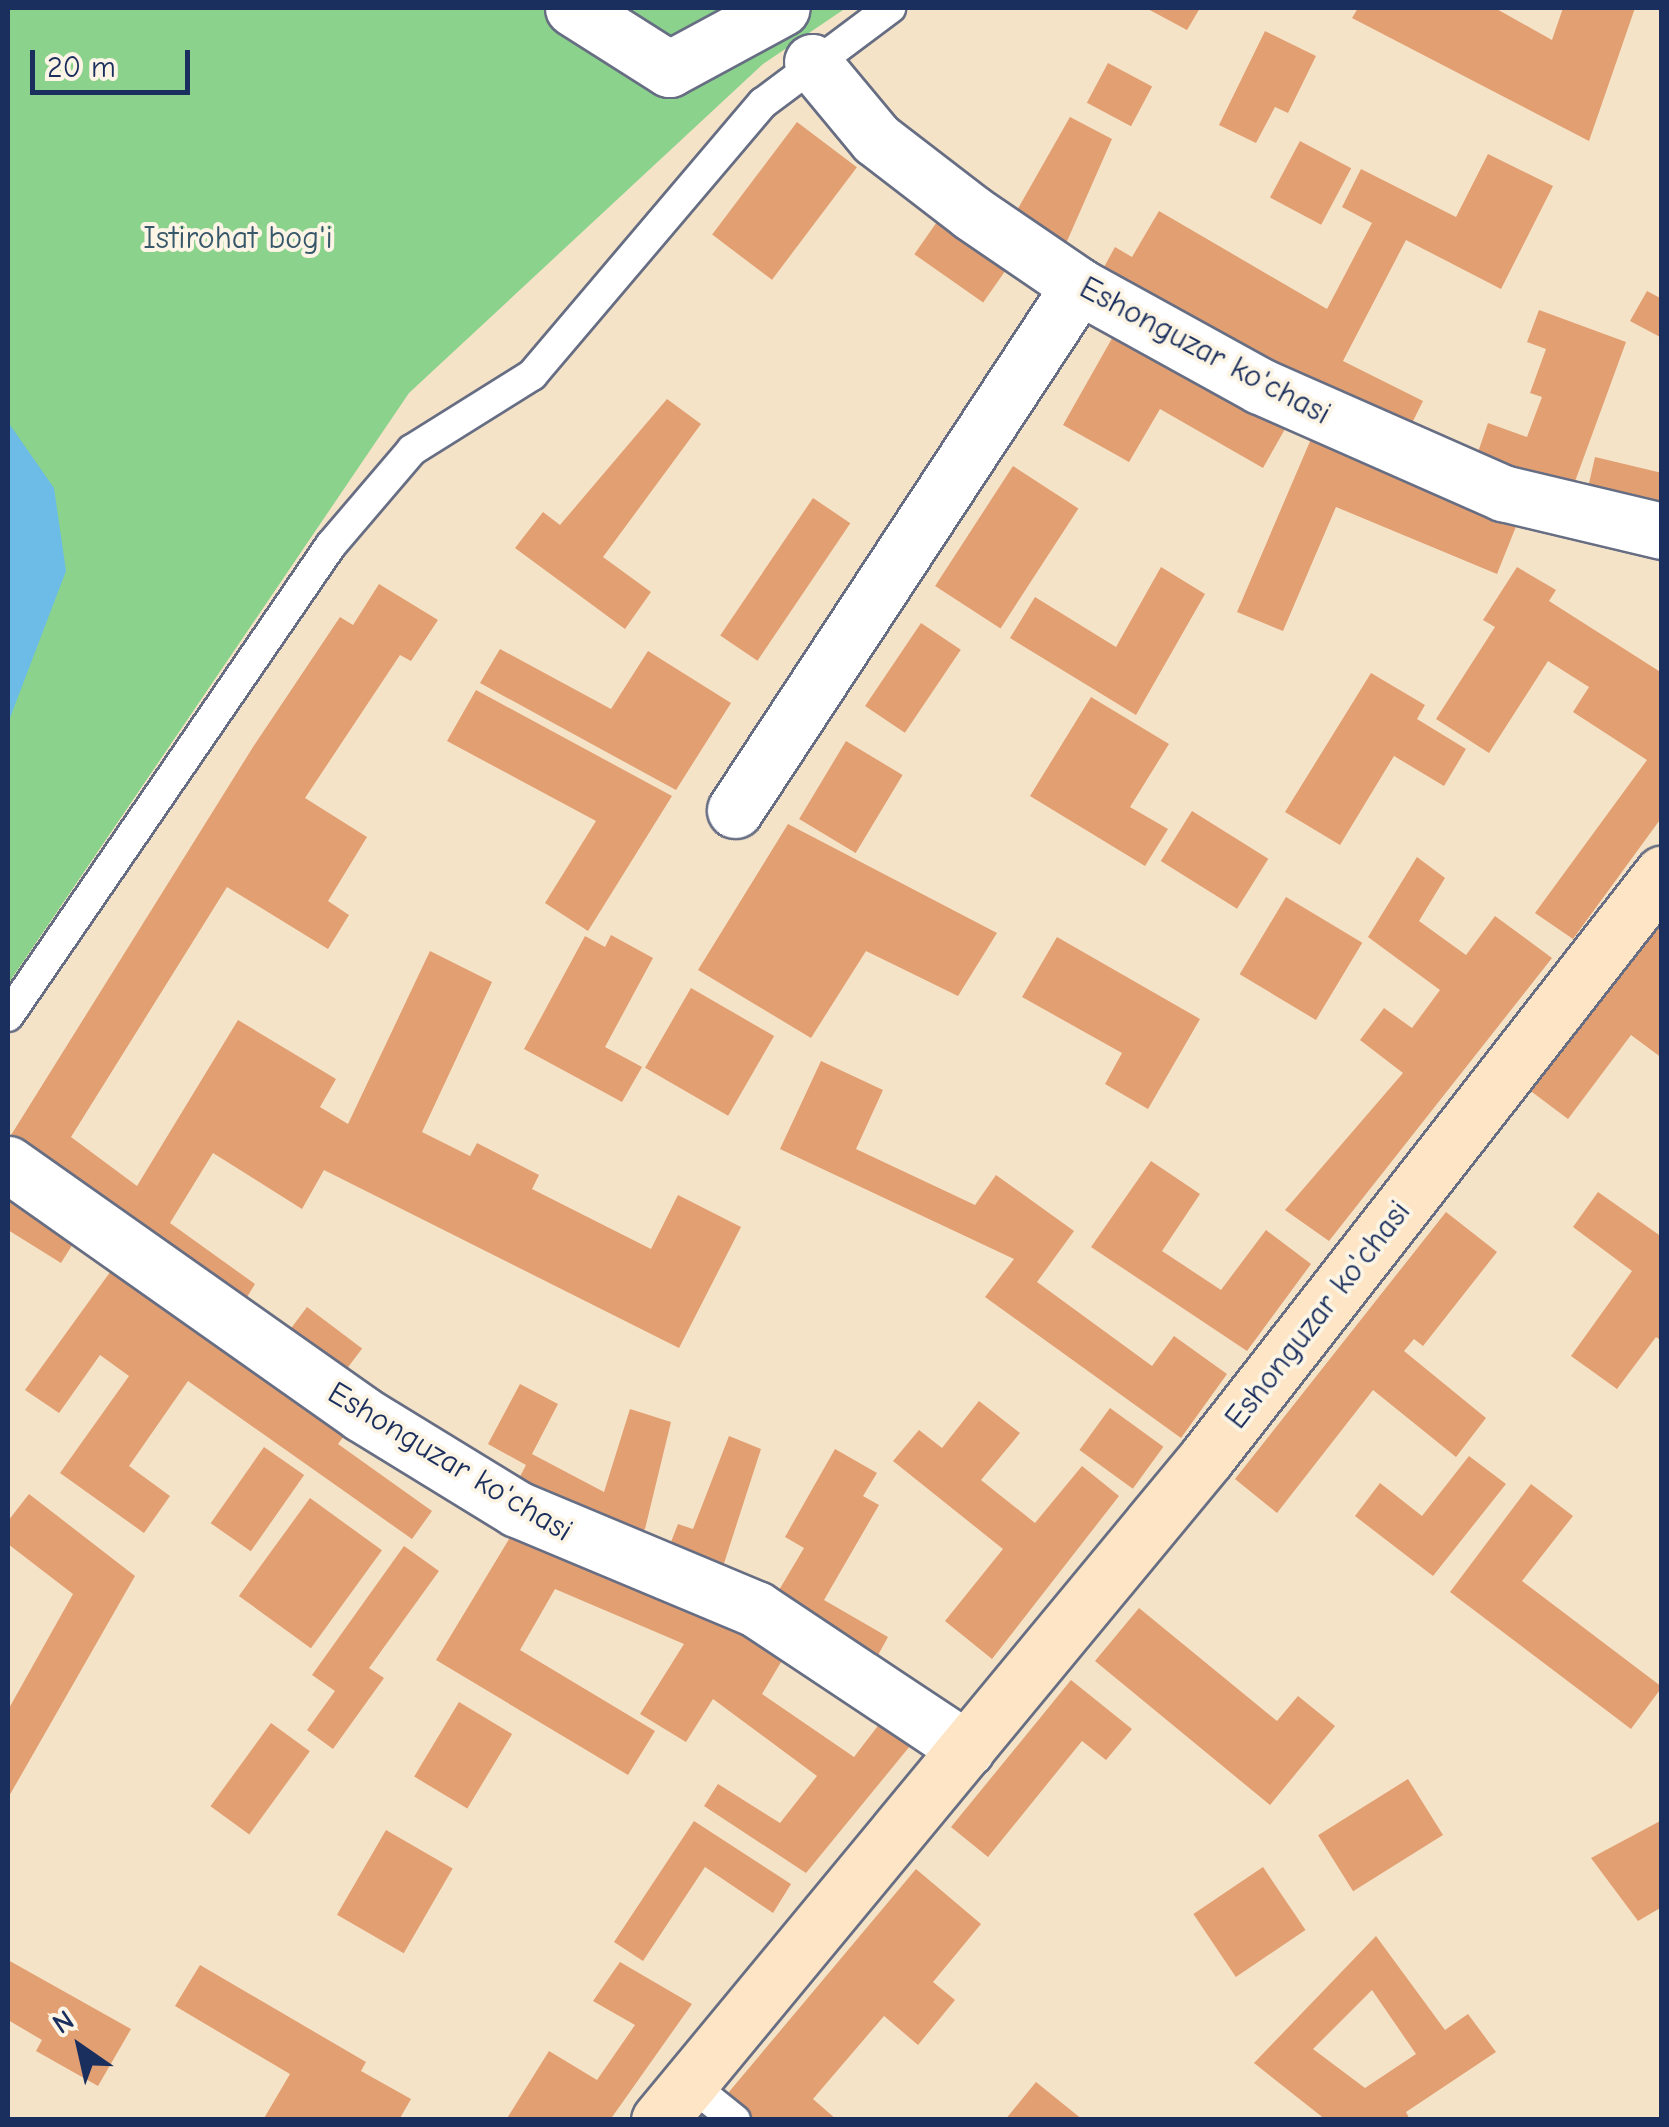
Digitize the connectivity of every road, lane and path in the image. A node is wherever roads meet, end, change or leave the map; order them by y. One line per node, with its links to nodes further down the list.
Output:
1 (573, 8): 2 (street)
2 (782, 8)
3 (890, 8): 4 (lane)
4 (812, 62): 5 (street, Eshonguzar ko'chasi); 9 (lane)
5 (1080, 286): 6 (street, Eshonguzar ko'chasi); 7 (street)
6 (1662, 531)
7 (735, 810)
8 (1662, 874): 11 (street, Eshonguzar ko'chasi)
9 (8, 1016)
10 (8, 1164): 11 (street, Eshonguzar ko'chasi)
11 (967, 1750): 12 (street, Eshonguzar ko'chasi)
12 (674, 2102): 13 (lane)
13 (735, 2120)

